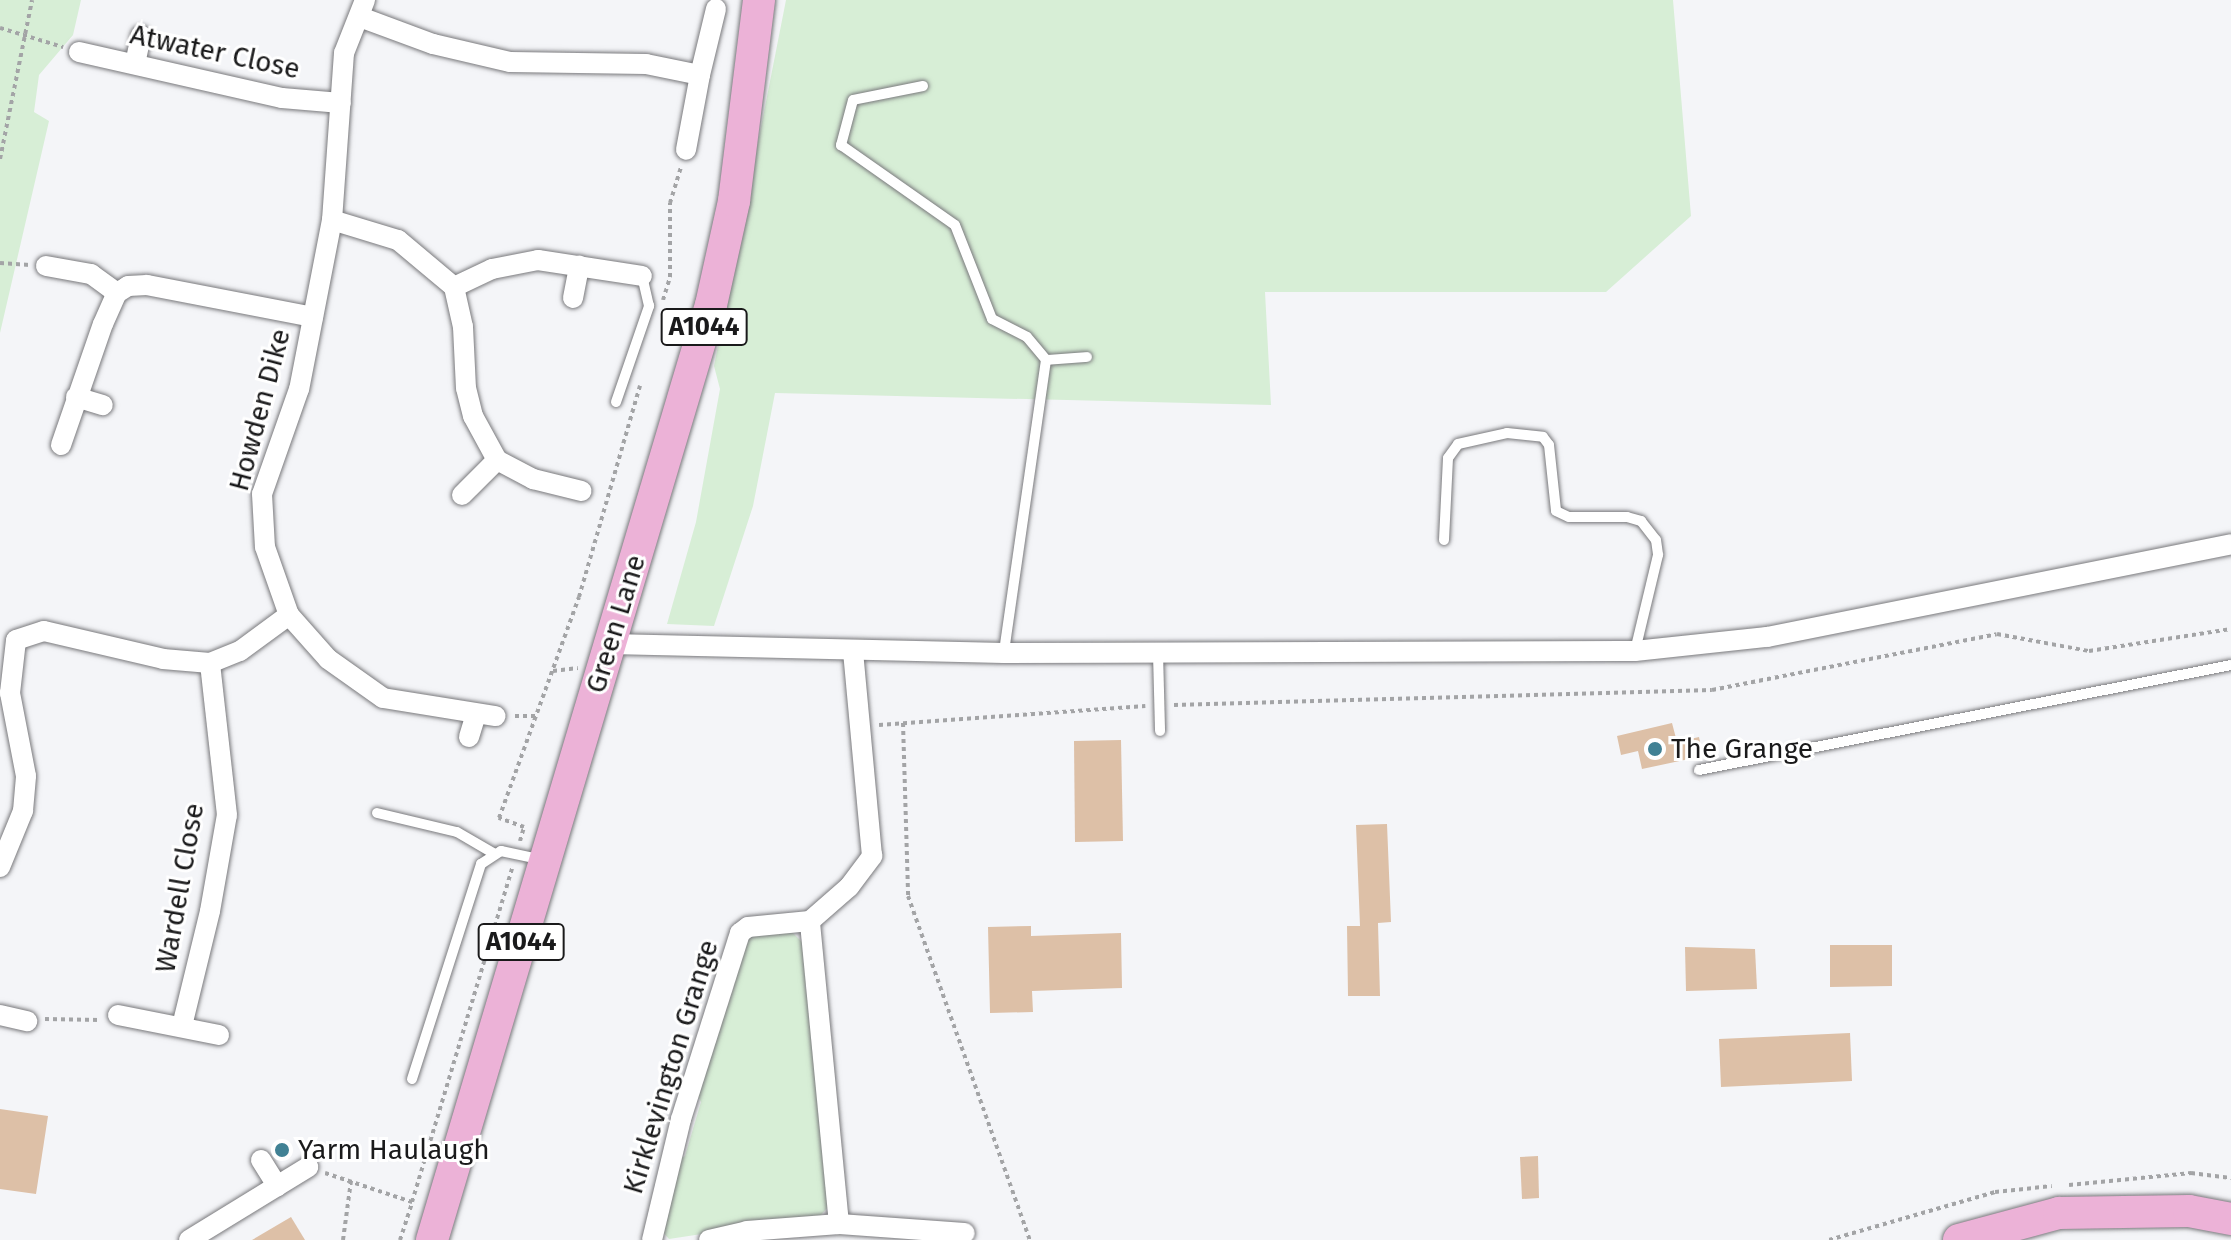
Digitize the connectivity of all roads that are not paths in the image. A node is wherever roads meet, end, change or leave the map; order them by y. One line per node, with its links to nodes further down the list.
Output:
1 (759, 0): 32 (main road, Green Lane / A1044)
2 (362, 8): 7 (street); 9 (street, Howden Dike)
3 (716, 9): 7 (street)
4 (141, 36): 6 (street)
5 (79, 52): 6 (street, Atwater Close)
6 (135, 64): 9 (street, Atwater Close)
7 (700, 75): 10 (street)
8 (923, 86): 20 (lane)
9 (341, 103): 11 (street, Howden Dike)
10 (686, 150)
11 (332, 220): 15 (street); 18 (street, Howden Dike)
12 (46, 266): 16 (street)
13 (579, 266): 14 (street); 15 (street); 17 (street)
14 (642, 276): 22 (lane)
15 (454, 287): 25 (street)
16 (117, 293): 18 (street); 21 (street)
17 (573, 298)
18 (313, 317): 30 (street, Howden Dike)
19 (1087, 357): 20 (lane)
20 (1046, 360): 35 (lane)
21 (76, 397): 23 (street); 24 (street)
22 (616, 402)
23 (103, 405)
24 (61, 445)
25 (497, 460): 26 (street); 27 (street)
26 (582, 491)
27 (462, 495)
28 (1444, 540): 33 (lane)
29 (2231, 544): 33 (street)
30 (289, 615): 37 (street); 40 (street, Howden Dike)
31 (8, 637): 37 (street); 45 (street)
32 (610, 644): 34 (street); 44 (main road, Green Lane / A1044)
33 (1635, 651): 36 (street)
34 (853, 652): 35 (street); 46 (street)
35 (1004, 653): 36 (street)
36 (1158, 653): 39 (lane)
37 (210, 663): 50 (street, Wardell Close)
38 (2231, 665): 41 (lane)
39 (1160, 731)
40 (469, 737)
41 (1699, 770)
42 (377, 813): 43 (lane)
43 (493, 853): 44 (lane); 52 (lane)
44 (531, 857): 60 (main road, Green Lane / A1044)
45 (0, 867)
46 (810, 921): 57 (street); 61 (street, Kirklevington Grange)
47 (0, 1015): 49 (street)
48 (118, 1015): 50 (street)
49 (27, 1021)
50 (182, 1026): 51 (street)
51 (219, 1035)
52 (412, 1079)
53 (261, 1160): 55 (street)
54 (308, 1167): 55 (street)
55 (277, 1186): 59 (street)
56 (2231, 1219): 63 (main road)
57 (839, 1224): 58 (street); 62 (street)
58 (965, 1233)
59 (189, 1240)
60 (432, 1240)
61 (652, 1240)
62 (709, 1240)
63 (1959, 1240)

